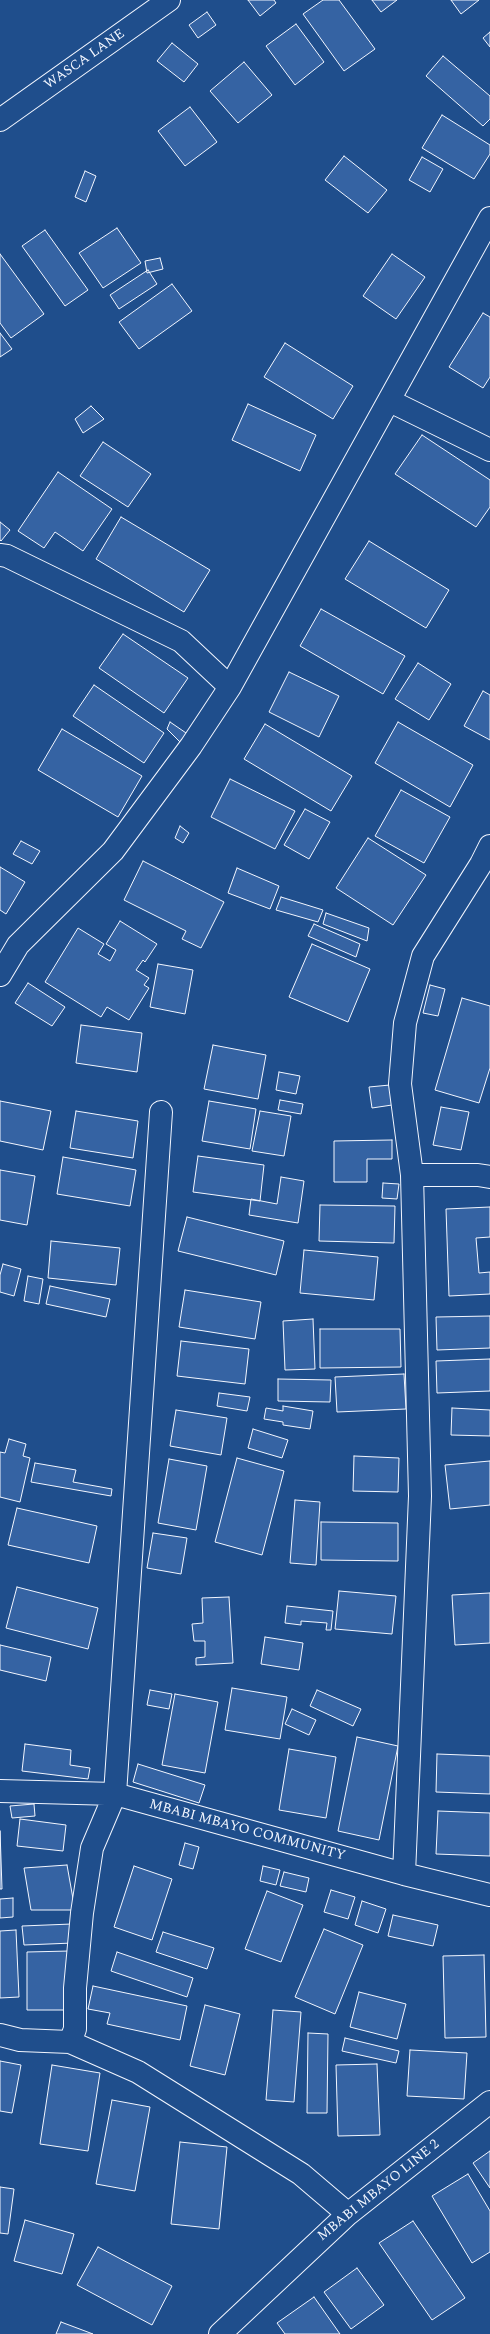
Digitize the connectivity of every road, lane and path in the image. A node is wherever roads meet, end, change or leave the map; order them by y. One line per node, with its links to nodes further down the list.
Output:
1 (169, 0): 2 (street, WASCA LANE)
2 (0, 120)
3 (490, 218): 4 (street)
4 (390, 401): 5 (street); 7 (street)
5 (490, 450)
6 (0, 555): 7 (street)
7 (230, 687): 9 (street)
8 (487, 859): 11 (street)
9 (0, 975)
10 (161, 1112): 14 (street)
11 (412, 1175): 12 (street); 15 (street)
12 (490, 1177)
13 (0, 1791): 14 (street, MBABI MBAYO COMMUNITY)
14 (115, 1794): 15 (street, MBABI MBAYO COMMUNITY); 18 (street)
15 (404, 1874): 16 (street, MBABI MBAYO COMMUNITY)
16 (490, 1895)
17 (0, 2035): 18 (street)
18 (70, 2042): 20 (street)
19 (490, 2102): 20 (street, MBABI MBAYO LINE 2)
20 (348, 2214): 21 (street, MBABI MBAYO LINE 2)
21 (220, 2334)

